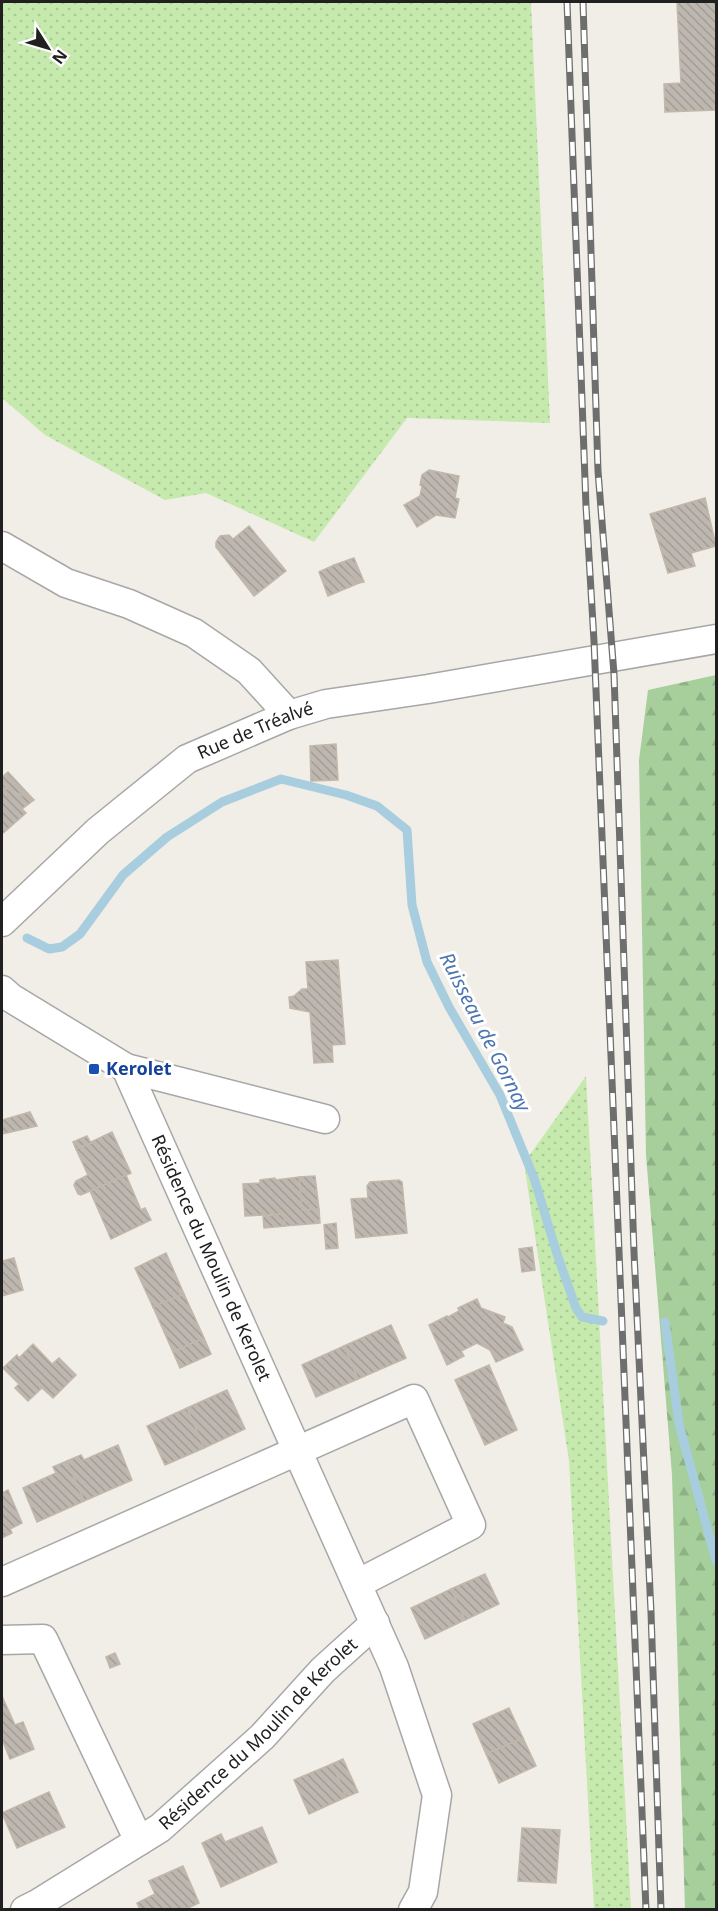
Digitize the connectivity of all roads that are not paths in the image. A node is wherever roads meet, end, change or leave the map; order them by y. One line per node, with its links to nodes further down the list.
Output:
1 (2, 546): 3 (street)
2 (717, 639): 3 (street, Rue de Tréalvé)
3 (289, 715): 4 (street, Rue de Tréalvé)
4 (2, 922)
5 (2, 990): 6 (street)
6 (126, 1068): 7 (street); 8 (street, Résidence du Moulin de Kerolet)
7 (325, 1119)
8 (298, 1449): 9 (street); 10 (street, Résidence du Moulin de Kerolet); 10 (street)
9 (2, 1582)
10 (357, 1584): 11 (street, Résidence du Moulin de Kerolet)
11 (375, 1623): 13 (street, Résidence du Moulin de Kerolet); 15 (street, Résidence du Moulin de Kerolet)
12 (2, 1640): 13 (street, Résidence du Moulin de Kerolet)
13 (139, 1841): 14 (street, Résidence du Moulin de Kerolet)
14 (25, 1910)
15 (412, 1910)

